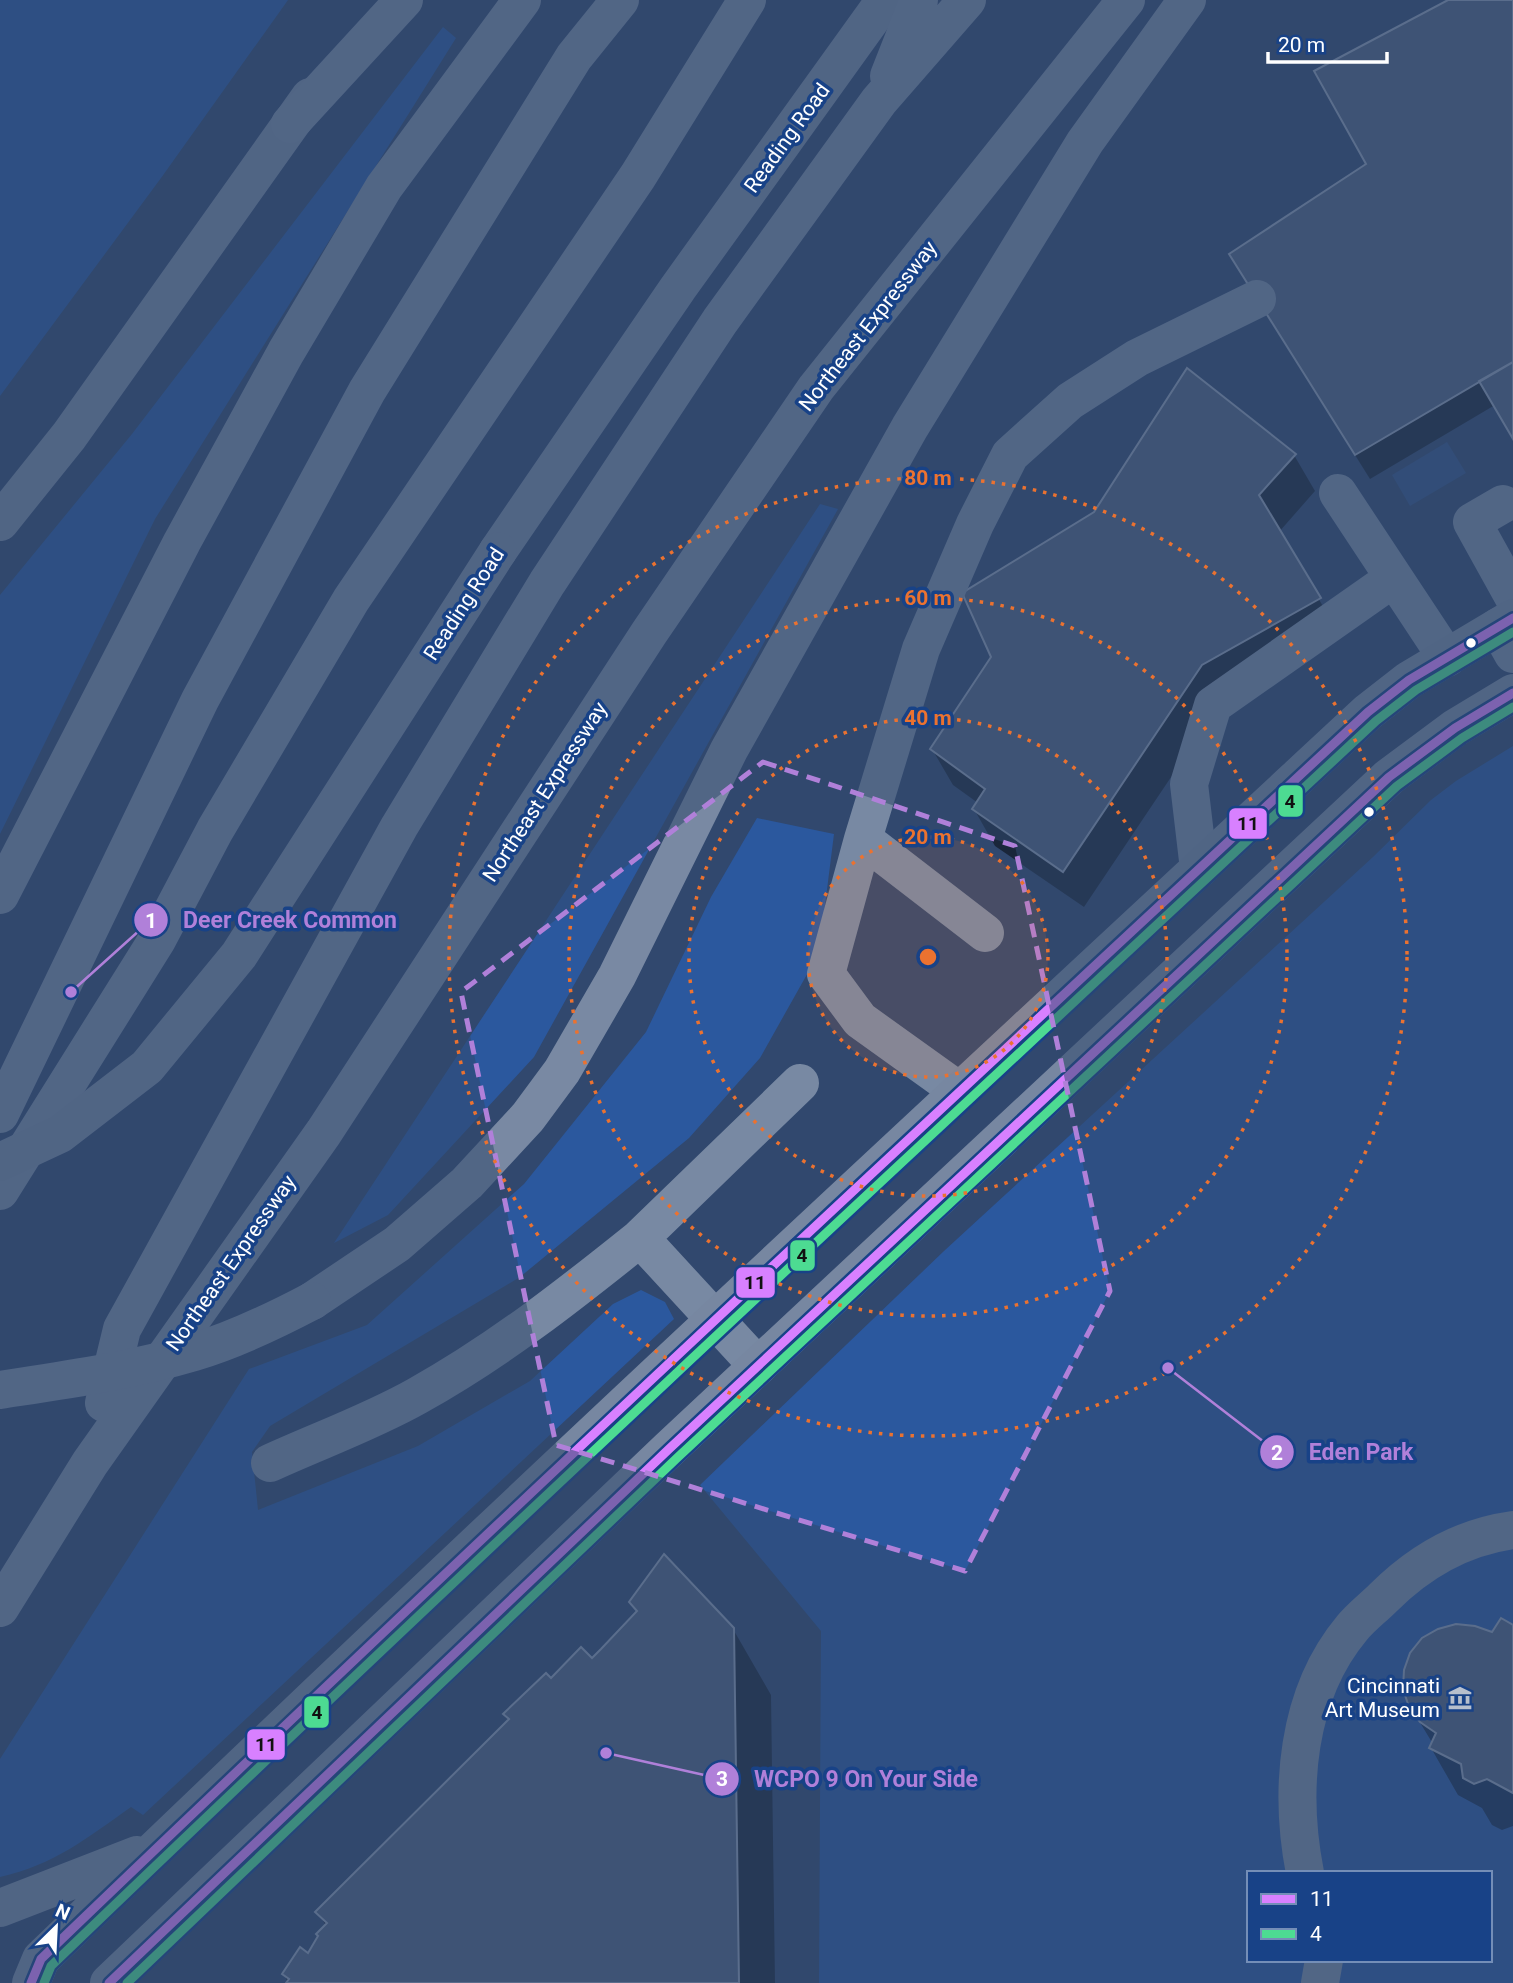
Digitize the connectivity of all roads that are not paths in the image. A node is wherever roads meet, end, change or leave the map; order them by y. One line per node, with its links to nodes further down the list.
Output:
1 (381, 0): 12 (main road)
2 (404, 0): 12 (highway)
3 (522, 0): 23 (highway)
4 (620, 0): 27 (highway)
5 (747, 0): 29 (highway)
6 (886, 0): 28 (main road, Reading Road, bridge)
7 (919, 0): 11 (highway)
8 (967, 0): 11 (highway)
9 (1125, 0): 34 (highway, Northeast Expressway)
10 (1187, 0): 33 (highway, bridge)
11 (879, 101): 34 (highway)
12 (290, 124): 16 (main road)
13 (1257, 299): 21 (lane)
14 (1338, 493): 17 (lane)
15 (1503, 504): 18 (lane)
16 (0, 522)
17 (1394, 578): 19 (lane); 22 (lane)
18 (1509, 624): 19 (main road)
19 (1447, 658): 22 (main road)
20 (1513, 693): 32 (main road)
21 (863, 839): 24 (lane); 26 (lane)
22 (1199, 869): 26 (main road)
23 (0, 895)
24 (985, 933)
25 (800, 1083): 30 (lane)
26 (959, 1091): 31 (main road)
27 (0, 1114)
28 (0, 1162)
29 (0, 1191)
30 (640, 1238): 31 (lane); 35 (lane)
31 (714, 1319): 32 (lane); 38 (main road)
32 (758, 1366): 43 (main road)
33 (0, 1390)
34 (90, 1463): 37 (highway, Northeast Expressway)
35 (270, 1463)
36 (1513, 1530): 39 (lane)
37 (0, 1608)
38 (159, 1846): 40 (main road); 42 (main road)
39 (1305, 1871)
40 (0, 1908)
41 (1324, 1962): 44 (lane)
42 (31, 1983)
43 (109, 1983)
44 (1320, 1983)

